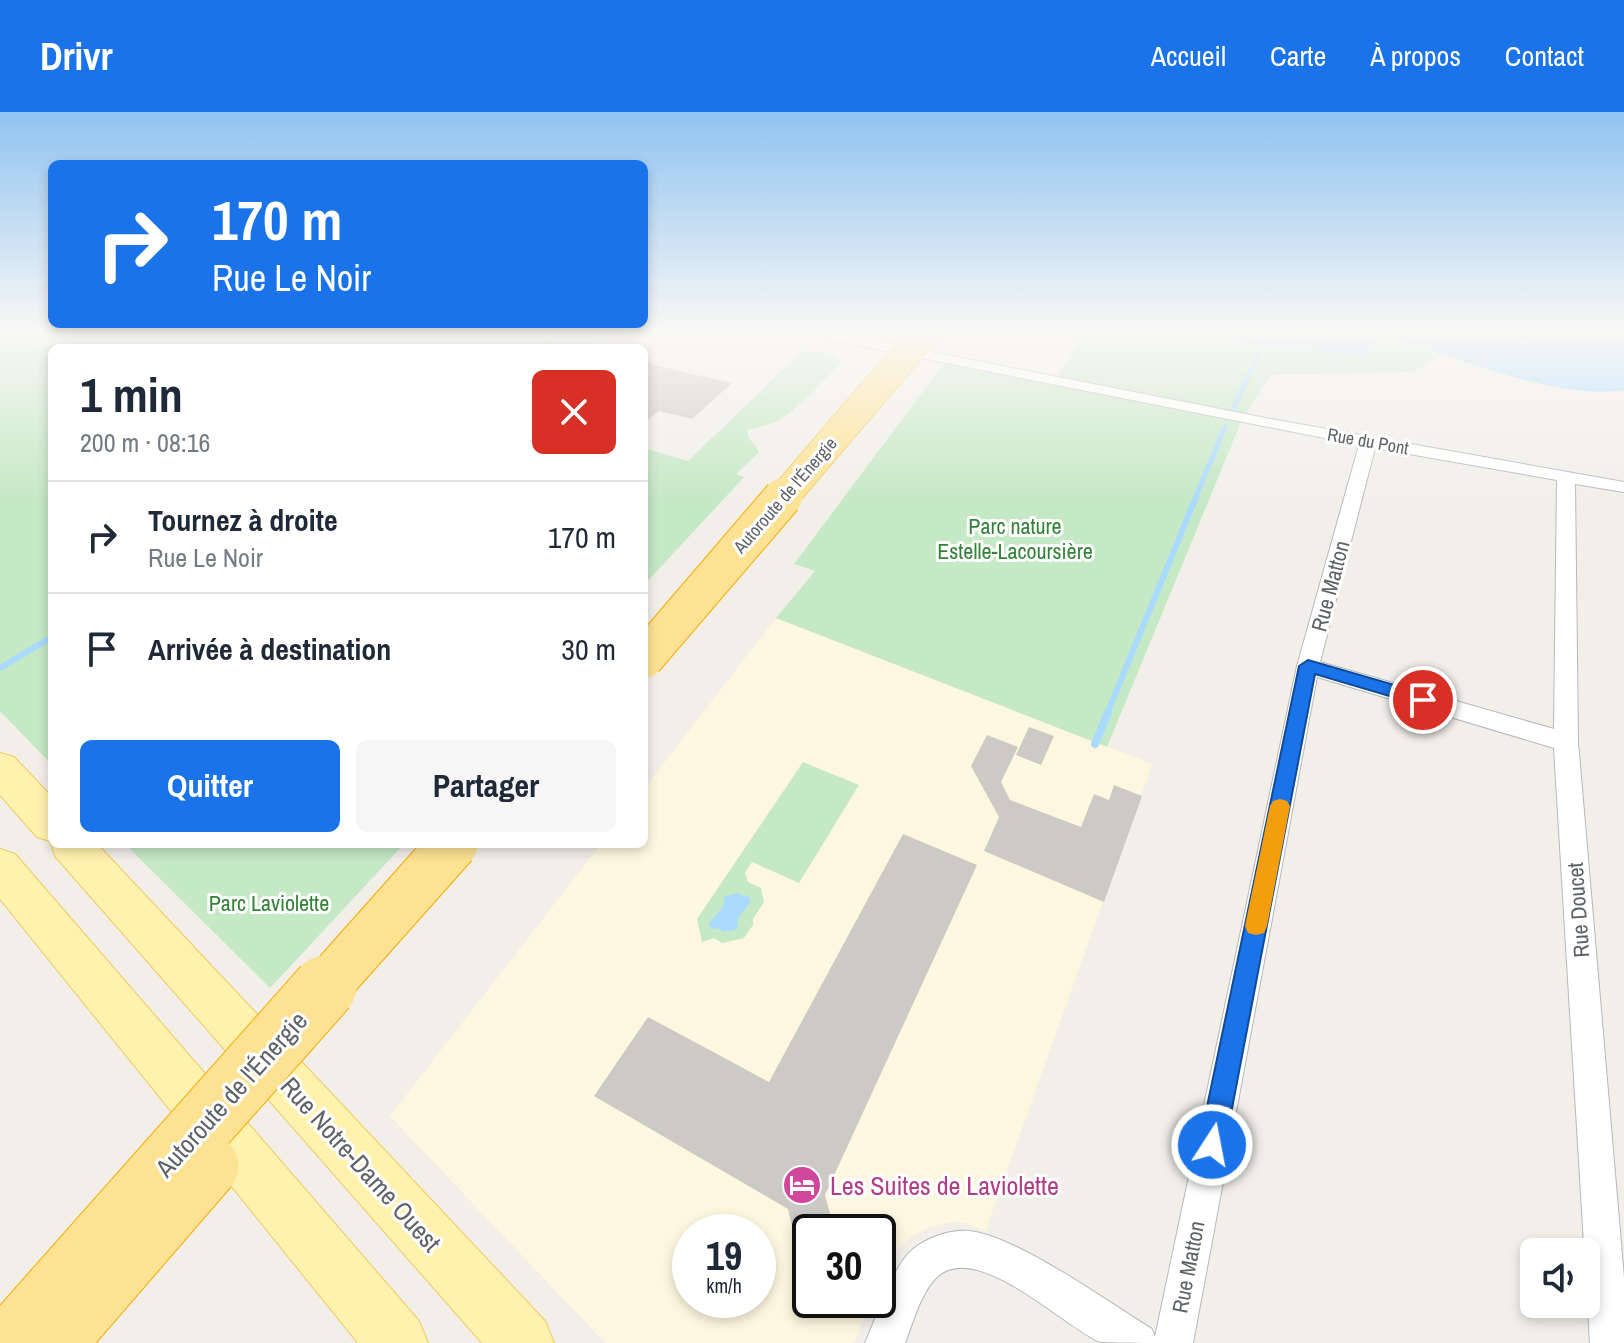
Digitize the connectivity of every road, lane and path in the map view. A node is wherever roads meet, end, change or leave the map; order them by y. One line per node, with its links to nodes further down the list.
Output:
1 (859, 388): 7 (highway, Autoroute de l'Énergie)
2 (877, 388): 8 (highway, Autoroute de l'Énergie, bridge)
3 (1096, 388): 4 (street, Rue du Pont)
4 (1368, 442): 5 (street, Rue du Pont); 9 (street, Rue Matton)
5 (1566, 476): 6 (street, Rue du Pont); 10 (street, Rue Doucet)
6 (1624, 487)
7 (648, 626)
8 (648, 654)
9 (1308, 666): 10 (street); 23 (street, Rue Matton)
10 (1566, 742): 24 (street, Rue Doucet)
11 (0, 768): 12 (main road)
12 (48, 821)
13 (74, 848): 20 (main road, Rue Notre-Dame Ouest)
14 (449, 848): 17 (highway, Autoroute de l'Énergie, bridge)
15 (481, 848): 18 (highway, Autoroute de l'Énergie, bridge)
16 (0, 867): 19 (main road)
17 (9, 1343)
18 (54, 1343)
19 (397, 1343)
20 (523, 1343)
21 (885, 1343): 22 (street)
22 (1138, 1343)
23 (1173, 1343)
24 (1610, 1343)

